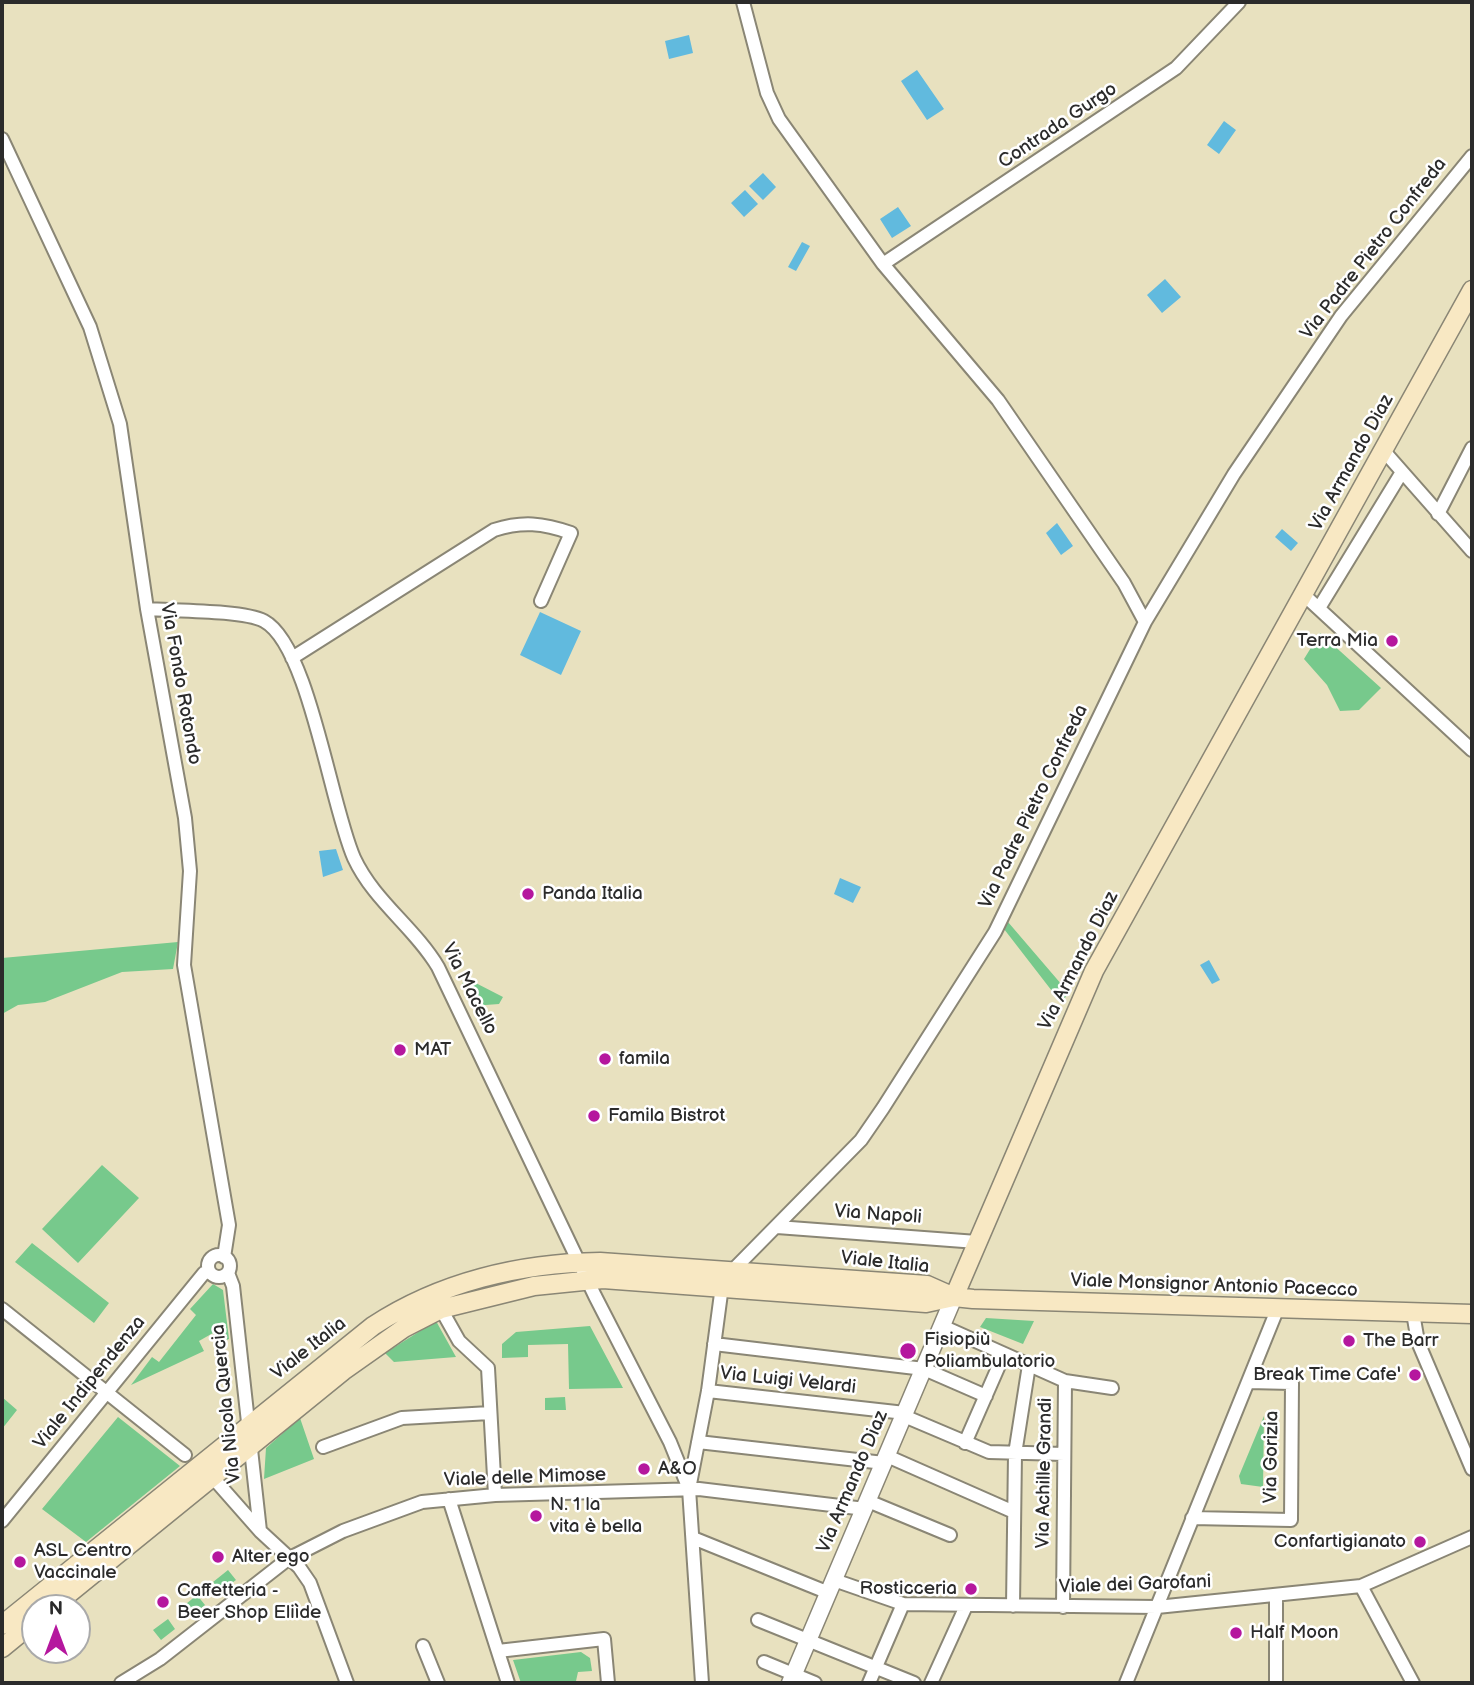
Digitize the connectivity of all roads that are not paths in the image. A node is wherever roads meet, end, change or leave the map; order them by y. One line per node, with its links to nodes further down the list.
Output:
1 (743, 2): 5 (street)
2 (1239, 2): 5 (street, Contrada Gurgo)
3 (2, 139): 15 (street, Via Fondo Rotondo)
4 (1472, 156): 16 (street, Via Padre Pietro Confreda)
5 (883, 264): 16 (street)
6 (1472, 290): 8 (main road, Via Armando Diaz)
7 (1472, 448): 10 (street)
8 (1383, 450): 9 (street); 12 (main road, Via Armando Diaz)
9 (1402, 472): 10 (street); 14 (street)
10 (1438, 514): 11 (street)
11 (1472, 551)
12 (1303, 594): 14 (street); 20 (main road, Via Armando Diaz)
13 (541, 601): 17 (street)
14 (1319, 608): 18 (street)
15 (147, 609): 17 (street, Via Macello); 21 (street, Via Fondo Rotondo)
16 (1144, 622): 19 (street, Via Padre Pietro Confreda)
17 (292, 658): 22 (street, Via Macello)
18 (1472, 750)
19 (777, 1227): 20 (street, Via Napoli); 23 (street, Via Padre Pietro Confreda)
20 (977, 1242): 28 (main road, Via Armando Diaz)
21 (224, 1257): 24 (street); 25 (street)
22 (580, 1263): 23 (main road, Viale Italia); 26 (street, Via Macello); 47 (main road, Viale Italia)
23 (733, 1270): 27 (street, Via Padre Pietro Confreda); 28 (main road, Viale Italia)
24 (209, 1272): 25 (street); 43 (street, Viale Indipendenza)
25 (228, 1273): 47 (street, Via Nicola Quercia)
26 (587, 1280): 27 (main road, Viale Italia); 30 (main road, Viale Italia); 57 (street, Via Macello)
27 (722, 1286): 28 (main road, Viale Italia); 35 (street, Via Padre Pietro Confreda)
28 (954, 1297): 31 (main road, Viale Monsignor Antonio Pacecco); 34 (street, Via Armando Diaz)
29 (2, 1309): 43 (street, Via Nicola Quercia)
30 (441, 1309): 45 (street); 50 (main road, Viale Italia)
31 (1277, 1310): 32 (main road, Viale Monsignor Antonio Pacecco); 40 (street, Via Gorizia)
32 (1413, 1313): 33 (main road, Viale Monsignor Antonio Pacecco); 56 (street)
33 (1472, 1314)
34 (942, 1326): 36 (street); 38 (street, Via Armando Diaz)
35 (715, 1344): 38 (street); 42 (street, Via Padre Pietro Confreda)
36 (1004, 1354): 37 (street); 44 (street)
37 (1029, 1365): 39 (street); 52 (street)
38 (924, 1368): 44 (street); 46 (street, Via Armando Diaz)
39 (1065, 1381): 41 (street); 53 (street, Via Achille Grandi)
40 (1248, 1382): 63 (street, Via Gorizia); 63 (street, Via Gorizia)
41 (1112, 1388)
42 (708, 1391): 46 (street, Via Luigi Velardi); 48 (street, Via Padre Pietro Confreda)
43 (106, 1393): 55 (street, Via Nicola Quercia); 61 (street, Viale Indipendenza)
44 (986, 1396): 49 (street)
45 (491, 1413): 51 (street); 58 (street)
46 (904, 1414): 49 (street, Via Luigi Velardi); 54 (street, Via Armando Diaz)
47 (249, 1423): 50 (street, Via Nicola Quercia); 55 (main road, Viale Italia)
48 (698, 1442): 54 (street); 57 (street, Via Padre Pietro Confreda)
49 (965, 1443): 52 (street, Via Luigi Velardi)
50 (251, 1444): 55 (main road, Viale Italia); 64 (street, Via Nicola Quercia)
51 (323, 1447)
52 (1014, 1454): 53 (street, Via Luigi Velardi); 62 (street)
53 (1064, 1454): 76 (street, Via Achille Grandi)
54 (886, 1460): 60 (street, Via Armando Diaz); 62 (street)
55 (199, 1465): 64 (street, Via Nicola Quercia); 71 (main road, Viale Italia); 79 (main road, Viale Italia)
56 (1472, 1469)
57 (689, 1489): 58 (street, Viale delle Mimose); 60 (street, Viale delle Mimose); 67 (street)
58 (495, 1496): 59 (street, Viale delle Mimose)
59 (449, 1499): 68 (street, Viale delle Mimose); 84 (street)
60 (867, 1505): 65 (street, Viale delle Mimose); 69 (street, Via Armando Diaz)
61 (4, 1512)
62 (1014, 1512): 75 (street)
63 (1192, 1518): 77 (street, Via Gorizia)
64 (260, 1531): 68 (street, Via Nicola Quercia)
65 (950, 1535)
66 (1472, 1537): 70 (street, Viale dei Garofani)
67 (693, 1538): 69 (street, Viale dei Garofani); 93 (street)
68 (288, 1559): 88 (street, Viale delle Mimose); 89 (street, Via Nicola Quercia)
69 (831, 1586): 73 (street, Viale dei Garofani); 81 (street, Via Armando Diaz)
70 (1361, 1586): 72 (street, Viale dei Garofani); 100 (street)
71 (65, 1594)
72 (1276, 1596): 77 (street, Viale dei Garofani); 99 (street)
73 (903, 1604): 74 (street, Viale dei Garofani); 86 (street)
74 (966, 1606): 75 (street, Viale dei Garofani); 97 (street)
75 (1013, 1606): 76 (street, Viale dei Garofani)
76 (1063, 1607): 77 (street, Viale dei Garofani)
77 (1157, 1607): 98 (street, Via Gorizia)
78 (758, 1620): 81 (street)
79 (2, 1625)
80 (21, 1632): 83 (main road)
81 (808, 1640): 86 (street); 87 (street, Via Armando Diaz)
82 (423, 1646): 90 (street)
83 (2, 1648)
84 (498, 1651): 91 (street); 92 (street)
85 (764, 1662): 87 (street)
86 (876, 1668): 95 (street); 96 (street)
87 (792, 1679): 94 (street)
88 (121, 1683)
89 (347, 1683)
90 (438, 1683)
91 (508, 1683)
92 (608, 1683)
93 (702, 1683)
94 (815, 1683)
95 (869, 1683)
96 (914, 1683)
97 (931, 1683)
98 (1126, 1683)
99 (1276, 1683)
100 (1413, 1683)

